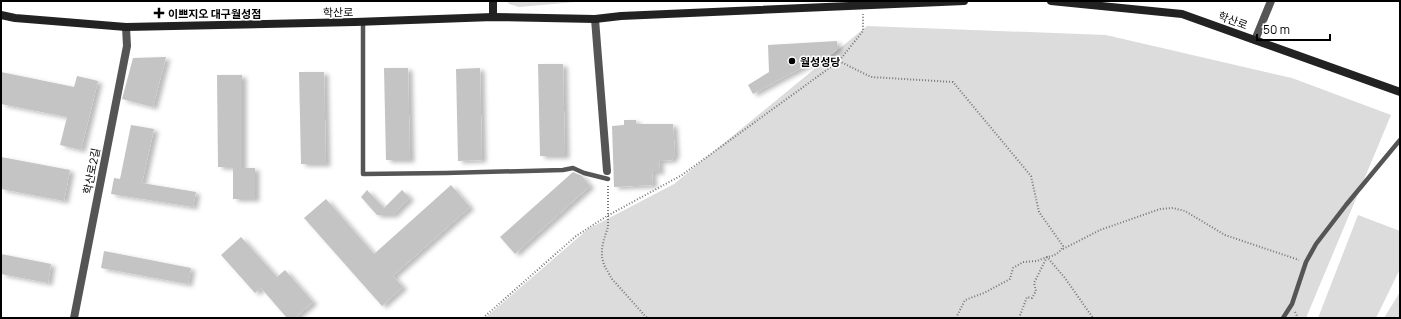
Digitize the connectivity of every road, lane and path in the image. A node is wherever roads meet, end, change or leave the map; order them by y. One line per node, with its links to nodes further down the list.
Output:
1 (493, 1): 7 (main road)
2 (964, 1): 5 (main road, 학산로)
3 (1051, 1): 11 (main road, 학산로)
4 (1271, 1): 11 (street)
5 (863, 5): 8 (main road, 학산로); 12 (path)
6 (1, 15): 10 (main road, 학산로)
7 (493, 17): 8 (main road, 학산로); 9 (main road, 학산로)
8 (595, 19): 15 (street)
9 (363, 22): 10 (main road, 학산로); 15 (lane)
10 (126, 28): 20 (street, 학산로2길)
11 (1255, 40): 13 (main road, 학산로)
12 (839, 61): 16 (path); 17 (path)
13 (1399, 90)
14 (1400, 140): 19 (lane)
15 (608, 175): 16 (path)
16 (607, 216): 21 (path); 22 (path)
17 (1062, 249): 18 (path); 19 (path)
18 (1047, 257): 23 (path); 24 (path); 25 (path)
19 (1306, 262): 26 (lane)
20 (74, 318)
21 (483, 318)
22 (647, 318)
23 (956, 318)
24 (1019, 318)
25 (1093, 318)
26 (1283, 318)

